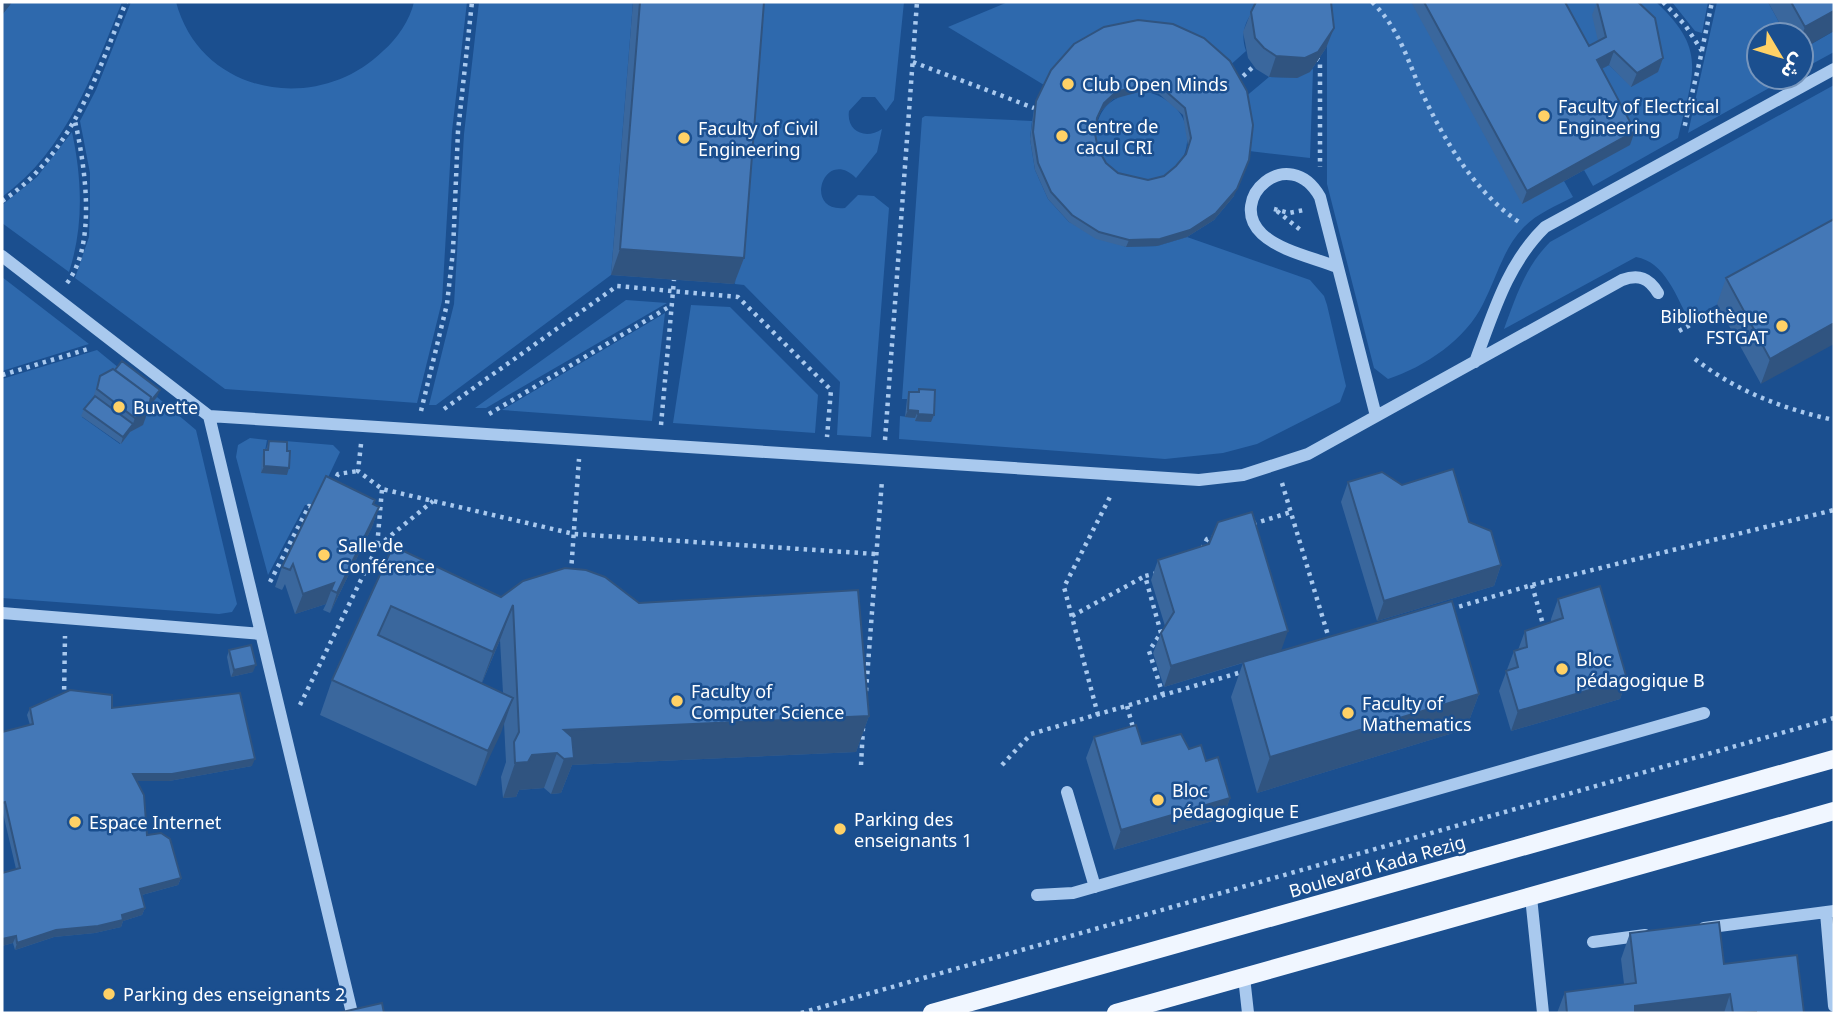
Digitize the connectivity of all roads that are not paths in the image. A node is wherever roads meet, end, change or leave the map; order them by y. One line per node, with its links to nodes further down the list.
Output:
1 (1834, 69): 5 (street)
2 (2, 256): 6 (street)
3 (1337, 267): 3 (street); 7 (street)
4 (1658, 293): 5 (street)
5 (1475, 362): 7 (street)
6 (209, 416): 7 (street); 9 (street)
7 (1376, 416)
8 (2, 613): 9 (street)
9 (261, 634): 23 (street)
10 (1704, 713): 14 (street)
11 (1834, 759): 24 (main road, Boulevard Kada Rezig)
12 (1068, 792): 14 (street)
13 (1834, 811): 16 (main road)
14 (1095, 887): 15 (street)
15 (1037, 895)
16 (1531, 897): 21 (main road); 27 (street)
17 (1830, 912): 18 (street); 22 (street)
18 (1689, 930)
19 (1661, 933): 20 (street)
20 (1593, 942)
21 (1244, 977): 25 (main road); 26 (street)
22 (1834, 1006)
23 (352, 1013)
24 (932, 1013)
25 (1116, 1013)
26 (1248, 1013)
27 (1544, 1013)

